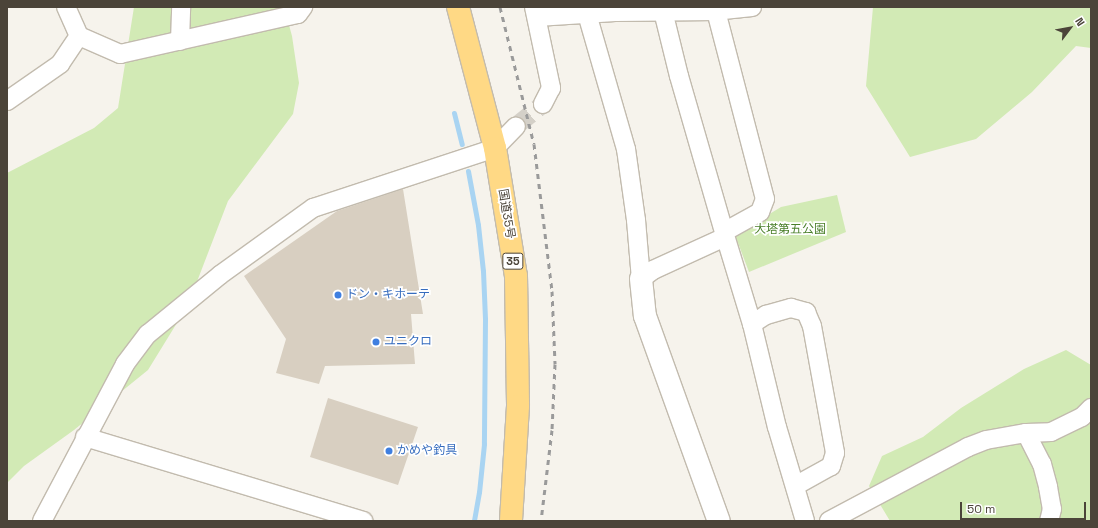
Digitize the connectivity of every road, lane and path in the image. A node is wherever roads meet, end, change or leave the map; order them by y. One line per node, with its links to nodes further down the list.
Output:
1 (66, 7): 10 (street)
2 (181, 7): 11 (street)
3 (303, 7): 11 (street)
4 (458, 7): 15 (highway, 国道35号 / 35)
5 (752, 7): 7 (street)
6 (662, 9): 7 (street); 8 (street); 16 (street)
7 (716, 9): 16 (street)
8 (585, 10): 9 (street); 17 (street)
9 (535, 12): 13 (street)
10 (79, 36): 11 (street); 12 (street)
11 (180, 41)
12 (7, 100)
13 (543, 104)
14 (516, 126): 15 (street)
15 (495, 148): 21 (street); 25 (highway, 国道35号 / 35)
16 (725, 234): 17 (street); 18 (street)
17 (642, 279): 26 (street)
18 (752, 324): 22 (street); 22 (street)
19 (1091, 408): 20 (street)
20 (1026, 432): 28 (street); 29 (street)
21 (86, 437): 23 (street); 24 (street)
22 (795, 486): 27 (street)
23 (42, 521)
24 (364, 521)
25 (510, 521)
26 (719, 521)
27 (805, 521)
28 (828, 521)
29 (1049, 521)

